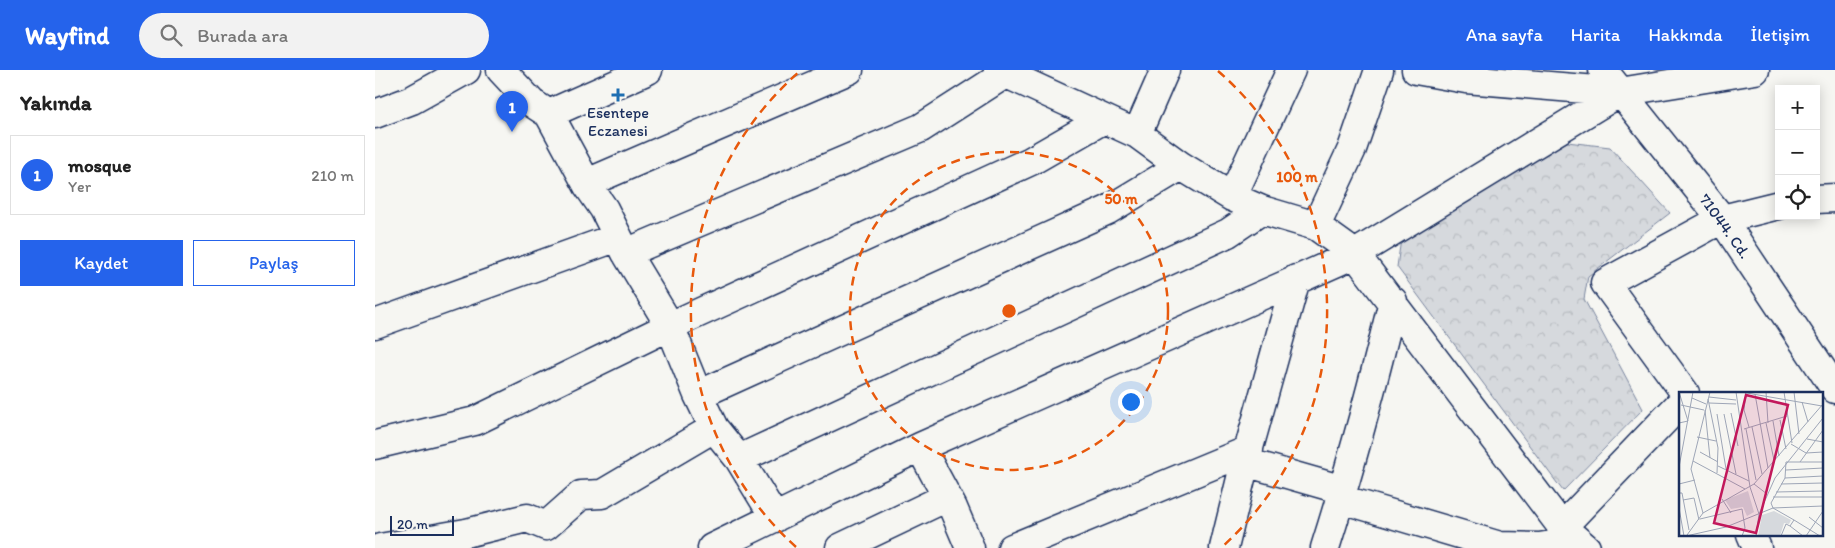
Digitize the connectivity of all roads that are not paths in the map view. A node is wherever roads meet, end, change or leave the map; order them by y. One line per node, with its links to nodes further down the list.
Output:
1 (466, 70): 13 (street)
2 (501, 70): 14 (street)
3 (648, 70): 14 (street)
4 (849, 70): 18 (street)
5 (1165, 70): 16 (street)
6 (1291, 70): 19 (street)
7 (1379, 70): 25 (street)
8 (1416, 70): 12 (street)
9 (1603, 70): 12 (street, 71044. Cd.)
10 (1755, 70): 12 (street)
11 (1001, 72): 15 (street); 26 (street)
12 (1620, 92): 24 (street, 71044. Cd.); 27 (street)
13 (375, 114)
14 (549, 114): 18 (street)
15 (1104, 119): 16 (street); 31 (street)
16 (1137, 134): 17 (street)
17 (1181, 166): 19 (street); 34 (street)
18 (587, 183): 26 (street)
19 (1232, 198): 23 (street)
20 (1835, 198): 21 (street)
21 (1820, 199)
22 (1775, 206): 24 (street)
23 (1262, 210): 25 (street); 40 (street)
24 (1722, 219): 32 (street, 71044. Cd.); 33 (street)
25 (1316, 226): 27 (street)
26 (622, 245): 30 (street); 31 (street)
27 (1355, 254): 28 (street); 29 (street)
28 (1296, 279): 38 (street); 39 (street)
29 (1393, 301): 41 (street); 45 (street)
30 (375, 324)
31 (670, 326): 34 (street); 37 (street)
32 (1835, 389)
33 (1684, 392)
34 (698, 395): 36 (street)
35 (1679, 405): 45 (street)
36 (714, 428): 40 (street); 46 (street)
37 (375, 445)
38 (920, 447): 42 (street); 43 (street)
39 (1247, 456): 41 (street); 50 (street); 51 (street)
40 (739, 459): 43 (street)
41 (1342, 495): 45 (street); 52 (street)
42 (947, 499): 48 (street); 49 (street)
43 (775, 518): 47 (street)
44 (1752, 536): 53 (street)
45 (1573, 537)
46 (380, 548)
47 (712, 548)
48 (840, 548)
49 (971, 548)
50 (1012, 548)
51 (1224, 548)
52 (1325, 548)
53 (1757, 548)

